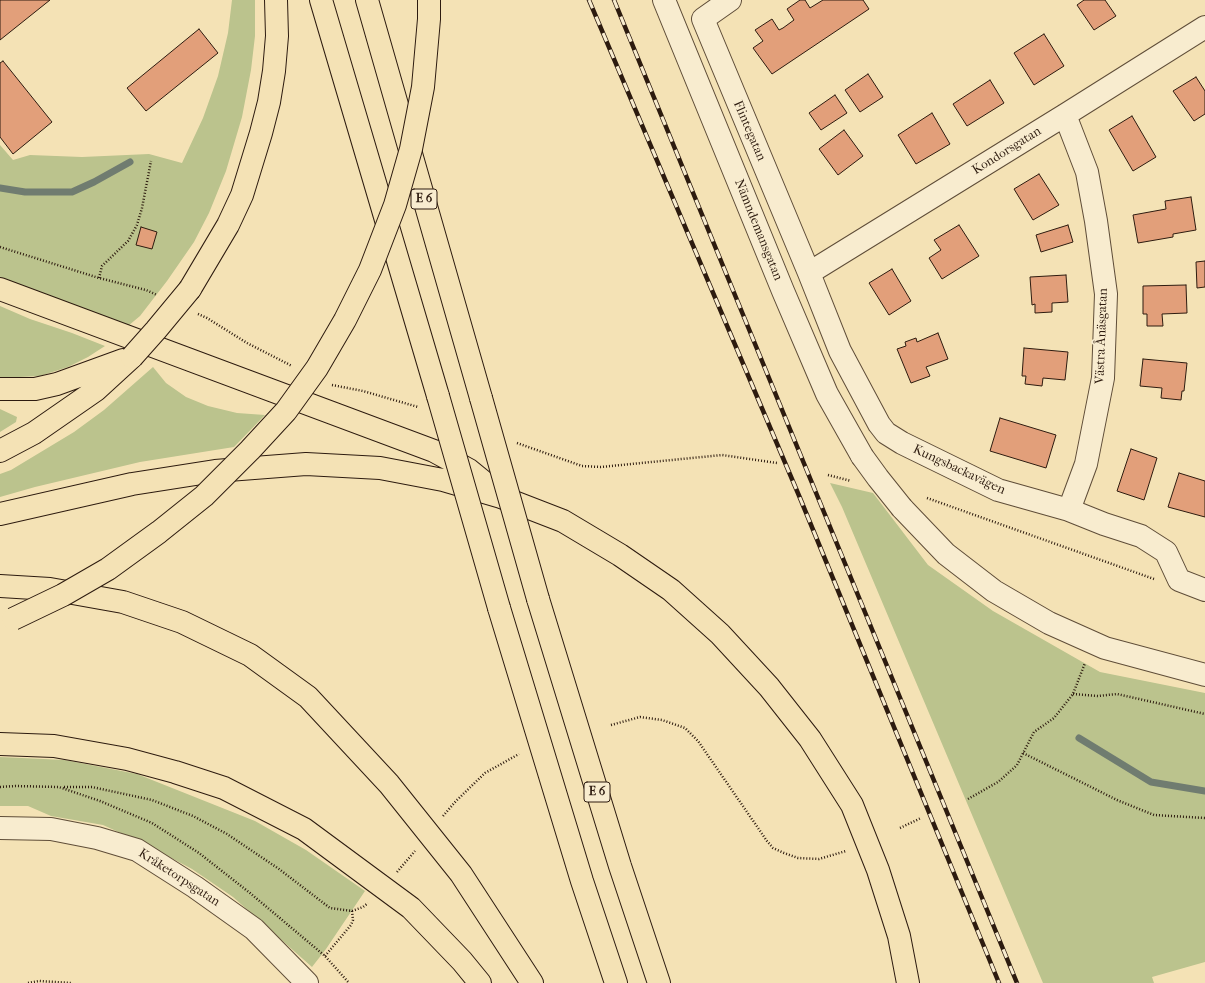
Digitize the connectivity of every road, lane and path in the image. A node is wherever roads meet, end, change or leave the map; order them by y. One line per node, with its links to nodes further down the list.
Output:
1 (276, 0): 17 (highway, bridge)
2 (321, 0): 20 (highway)
3 (367, 0): 61 (highway, E 6, bridge)
4 (430, 0): 33 (highway, bridge)
5 (664, 0): 34 (street, Nämndemansgatan, bridge)
6 (730, 0): 11 (street, Flintegatan)
7 (1205, 27): 8 (street, Kondorsgatan)
8 (1065, 115): 11 (street, Kondorsgatan); 28 (street, Västra Ånäsgatan)
9 (151, 162): 12 (path)
10 (0, 247): 12 (path)
11 (809, 273): 28 (street, Kungsbackavägen)
12 (99, 278): 14 (path)
13 (0, 289): 26 (highway)
14 (159, 296)
15 (193, 311): 16 (path)
16 (293, 367)
17 (90, 382): 19 (highway); 22 (highway)
18 (328, 383): 20 (path)
19 (0, 389)
20 (432, 402): 60 (highway, bridge)
21 (513, 442): 23 (path)
22 (0, 451)
23 (777, 463)
24 (828, 475): 25 (path)
25 (856, 482)
26 (501, 497): 29 (highway); 62 (highway)
27 (927, 498): 30 (path)
28 (1069, 510): 30 (street, Kungsbackavägen)
29 (0, 514)
30 (1178, 580): 32 (street)
31 (0, 586): 59 (highway)
32 (1205, 590)
33 (0, 624)
34 (1087, 640): 35 (street); 36 (path)
35 (1205, 674)
36 (1074, 694): 37 (path); 40 (path)
37 (1205, 714)
38 (611, 725): 50 (path)
39 (0, 744): 58 (highway)
40 (1023, 753): 43 (path); 45 (path)
41 (519, 754): 46 (path)
42 (59, 787): 53 (path)
43 (968, 799)
44 (921, 818): 47 (path)
45 (1205, 818)
46 (441, 820)
47 (900, 828)
48 (4, 830): 57 (street, Kråketorpsgatan)
49 (416, 851): 51 (path)
50 (846, 851)
51 (396, 873)
52 (368, 902): 53 (path)
53 (352, 911): 54 (path)
54 (324, 956)
55 (28, 983): 56 (path)
56 (71, 983)
57 (307, 983)
58 (480, 983)
59 (532, 983)
60 (616, 983)
61 (660, 983)
62 (908, 983)

